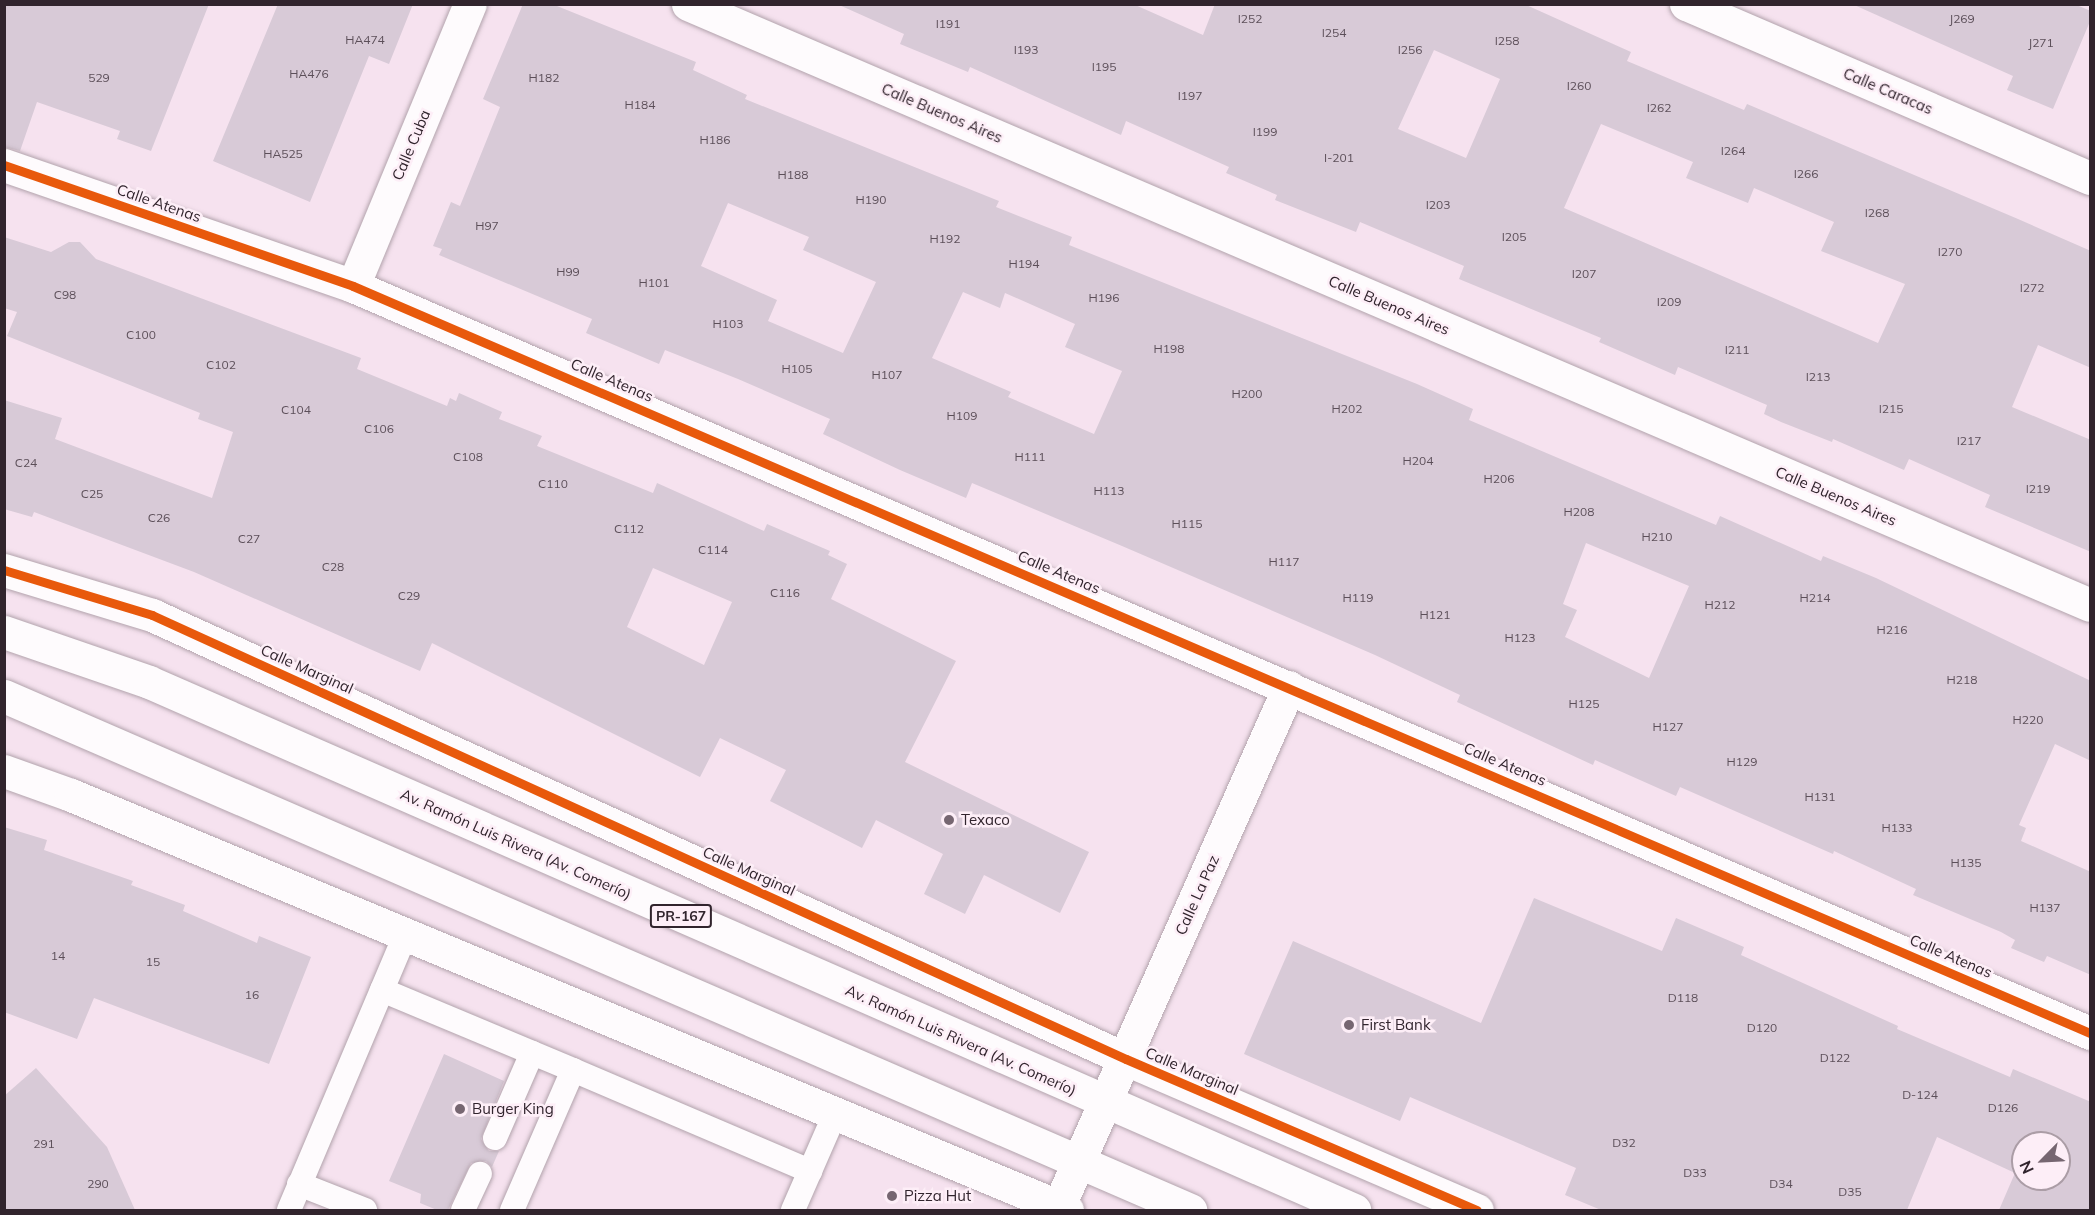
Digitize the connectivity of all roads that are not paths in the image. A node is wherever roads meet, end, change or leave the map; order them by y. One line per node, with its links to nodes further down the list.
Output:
1 (470, 4): 6 (street, Calle Cuba)
2 (688, 4): 8 (street, Calle Buenos Aires)
3 (1686, 4): 5 (street, Calle Caracas)
4 (4, 165): 6 (street, Calle Atenas)
5 (2091, 178)
6 (353, 286): 10 (street, Calle Atenas)
7 (4, 570): 17 (street, Calle Marginal)
8 (2091, 604)
9 (4, 632): 19 (street, Av. Ramón Luis Rivera (Av. Comerío) / PR-167)
10 (1288, 687): 15 (street, Calle Atenas); 17 (street, Calle La Paz)
11 (4, 696): 22 (street)
12 (4, 771): 13 (street)
13 (405, 935): 14 (lane); 20 (street)
14 (382, 990): 16 (lane); 25 (lane)
15 (2091, 1033)
16 (532, 1053): 18 (lane); 21 (lane)
17 (1126, 1059): 19 (street, Calle La Paz); 34 (street, Calle Marginal)
18 (573, 1070): 23 (lane); 30 (lane)
19 (1106, 1103): 22 (street, Calle La Paz); 33 (street, Av. Ramón Luis Rivera (Av. Comerío) / PR-167)
20 (835, 1114): 23 (lane); 26 (street)
21 (495, 1138)
22 (1076, 1162): 26 (street, Calle La Paz); 32 (street)
23 (810, 1171): 31 (lane)
24 (480, 1174): 29 (lane)
25 (299, 1184): 27 (lane); 28 (lane)
26 (1061, 1209)
27 (289, 1210)
28 (365, 1210)
29 (463, 1210)
30 (512, 1210)
31 (793, 1210)
32 (1190, 1210)
33 (1354, 1210)
34 (1477, 1210)

